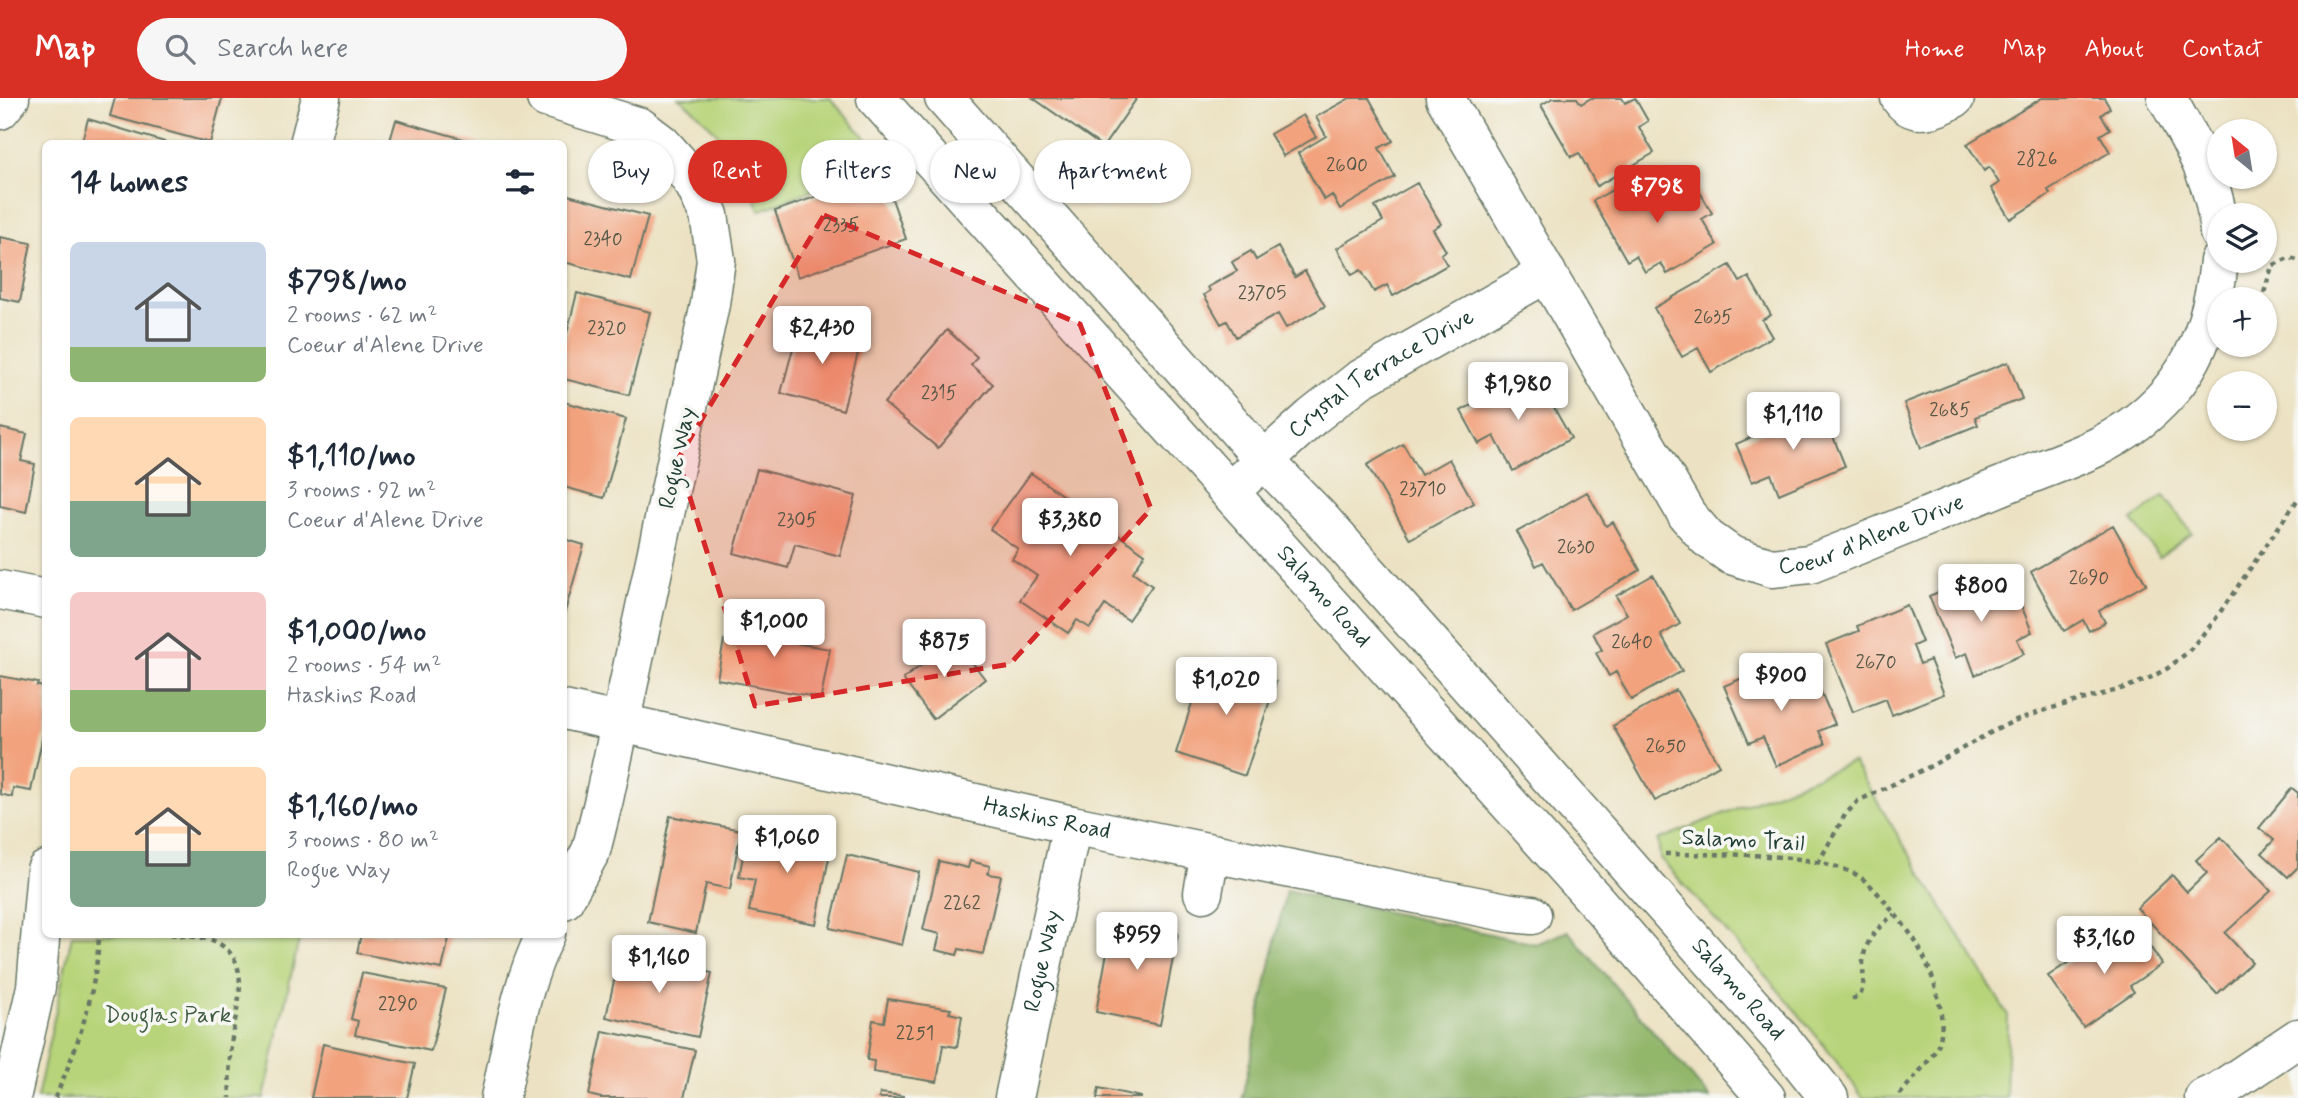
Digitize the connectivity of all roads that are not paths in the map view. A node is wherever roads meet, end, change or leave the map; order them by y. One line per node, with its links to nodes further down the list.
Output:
1 (9, 98): 10 (street)
2 (321, 98): 11 (street)
3 (546, 98): 20 (street, Rogue Way)
4 (876, 98): 16 (street, Salamo Road)
5 (944, 98): 15 (street, Salamo Road)
6 (1445, 98): 14 (street, Coeur d'Alene Drive)
7 (1900, 98): 8 (street)
8 (1955, 98)
9 (2166, 98): 12 (street)
10 (0, 110)
11 (310, 140)
12 (2215, 203)
13 (2218, 273): 14 (street, Coeur d'Alene Drive)
14 (1547, 274): 15 (street, Crystal Terrace Drive)
15 (1264, 460): 16 (street, Crystal Terrace Drive); 33 (street, Salamo Road)
16 (1229, 492): 32 (street, Salamo Road)
17 (0, 590): 18 (street)
18 (42, 598)
19 (567, 711): 20 (street, Haskins Road)
20 (622, 723): 21 (street, Haskins Road); 24 (street, Rogue Way)
21 (1072, 825): 22 (street, Haskins Road); 31 (street, Rogue Way)
22 (1210, 853): 23 (street); 25 (street, Haskins Road)
23 (1203, 894)
24 (567, 895)
25 (1532, 915)
26 (42, 917): 29 (street)
27 (544, 938): 30 (street)
28 (2298, 1038): 34 (street)
29 (11, 1098)
30 (500, 1098)
31 (1014, 1098)
32 (1766, 1098)
33 (1829, 1098)
34 (2204, 1098)

